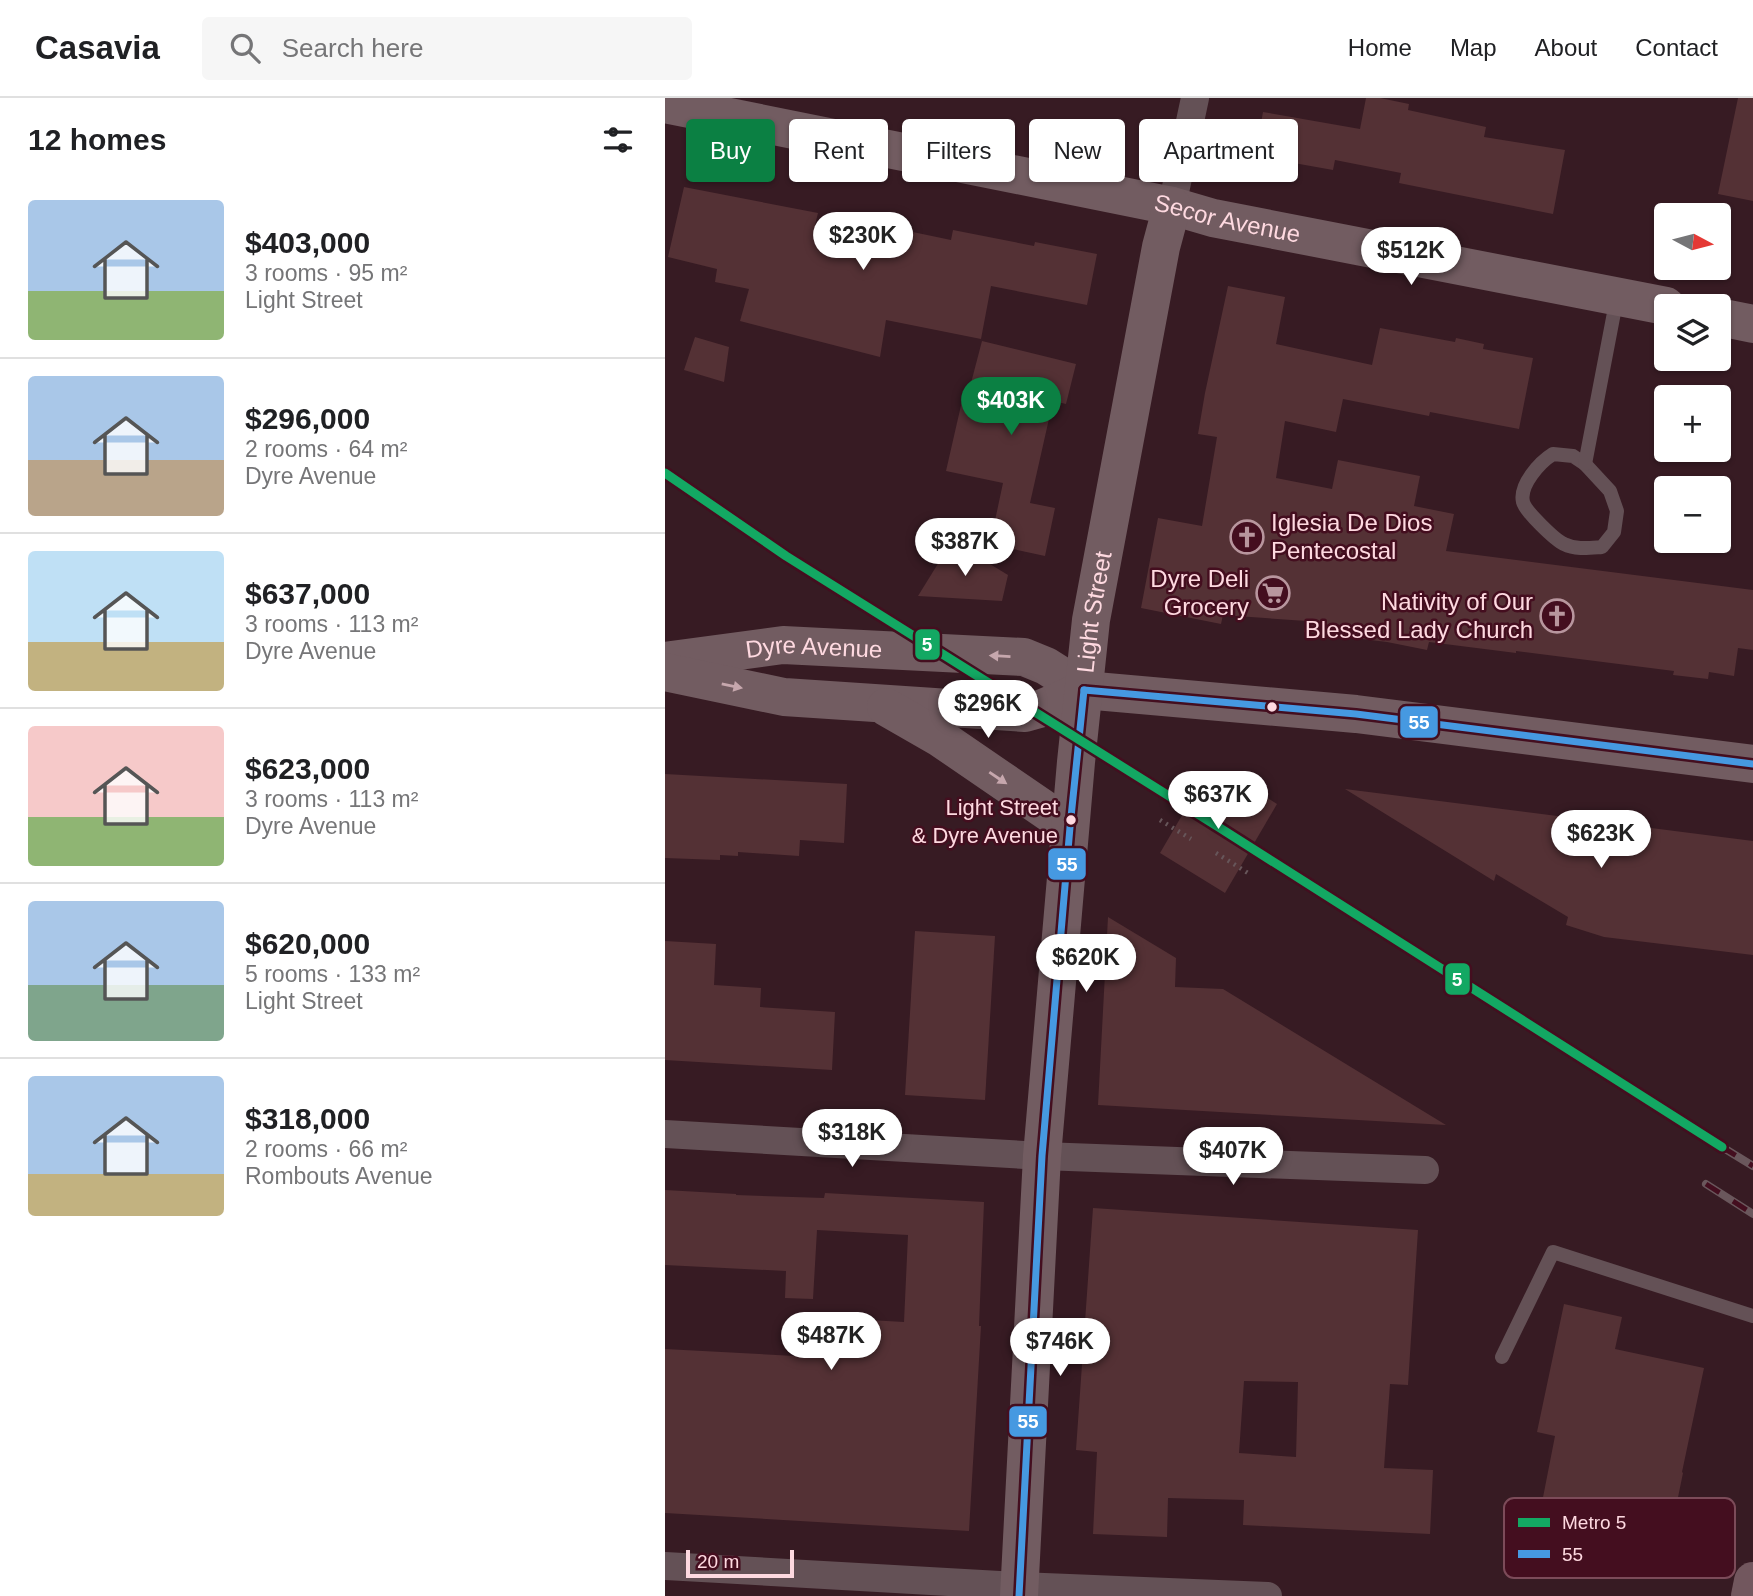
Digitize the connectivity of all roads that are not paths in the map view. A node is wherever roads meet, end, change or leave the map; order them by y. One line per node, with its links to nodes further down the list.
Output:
1 (1195, 98): 3 (street, Light Street)
2 (665, 104): 3 (street, Secor Avenue)
3 (1172, 206): 4 (street, Secor Avenue); 11 (street, Light Street)
4 (1617, 297): 5 (street, Secor Avenue); 8 (lane)
5 (1654, 304)
6 (1731, 319): 7 (street)
7 (1753, 324)
8 (1585, 464): 8 (lane)
9 (665, 661): 11 (street, Dyre Avenue, one-way to 9)
10 (665, 672): 12 (street, Dyre Avenue, one-way to 12)
11 (1084, 690): 12 (street, Dyre Avenue); 13 (street, Dyre Avenue); 14 (street, Light Street)
12 (878, 703): 14 (street, one-way to 14)
13 (1753, 764)
14 (1070, 827): 16 (street, Light Street)
15 (665, 1134): 16 (street)
16 (1042, 1156): 17 (street); 22 (street, Light Street)
17 (1425, 1170)
18 (1753, 1316): 19 (lane)
19 (1502, 1357)
20 (665, 1566): 22 (street)
21 (1753, 1581): 24 (main road)
22 (1019, 1591): 23 (street)
23 (1268, 1596)
24 (1750, 1596)

